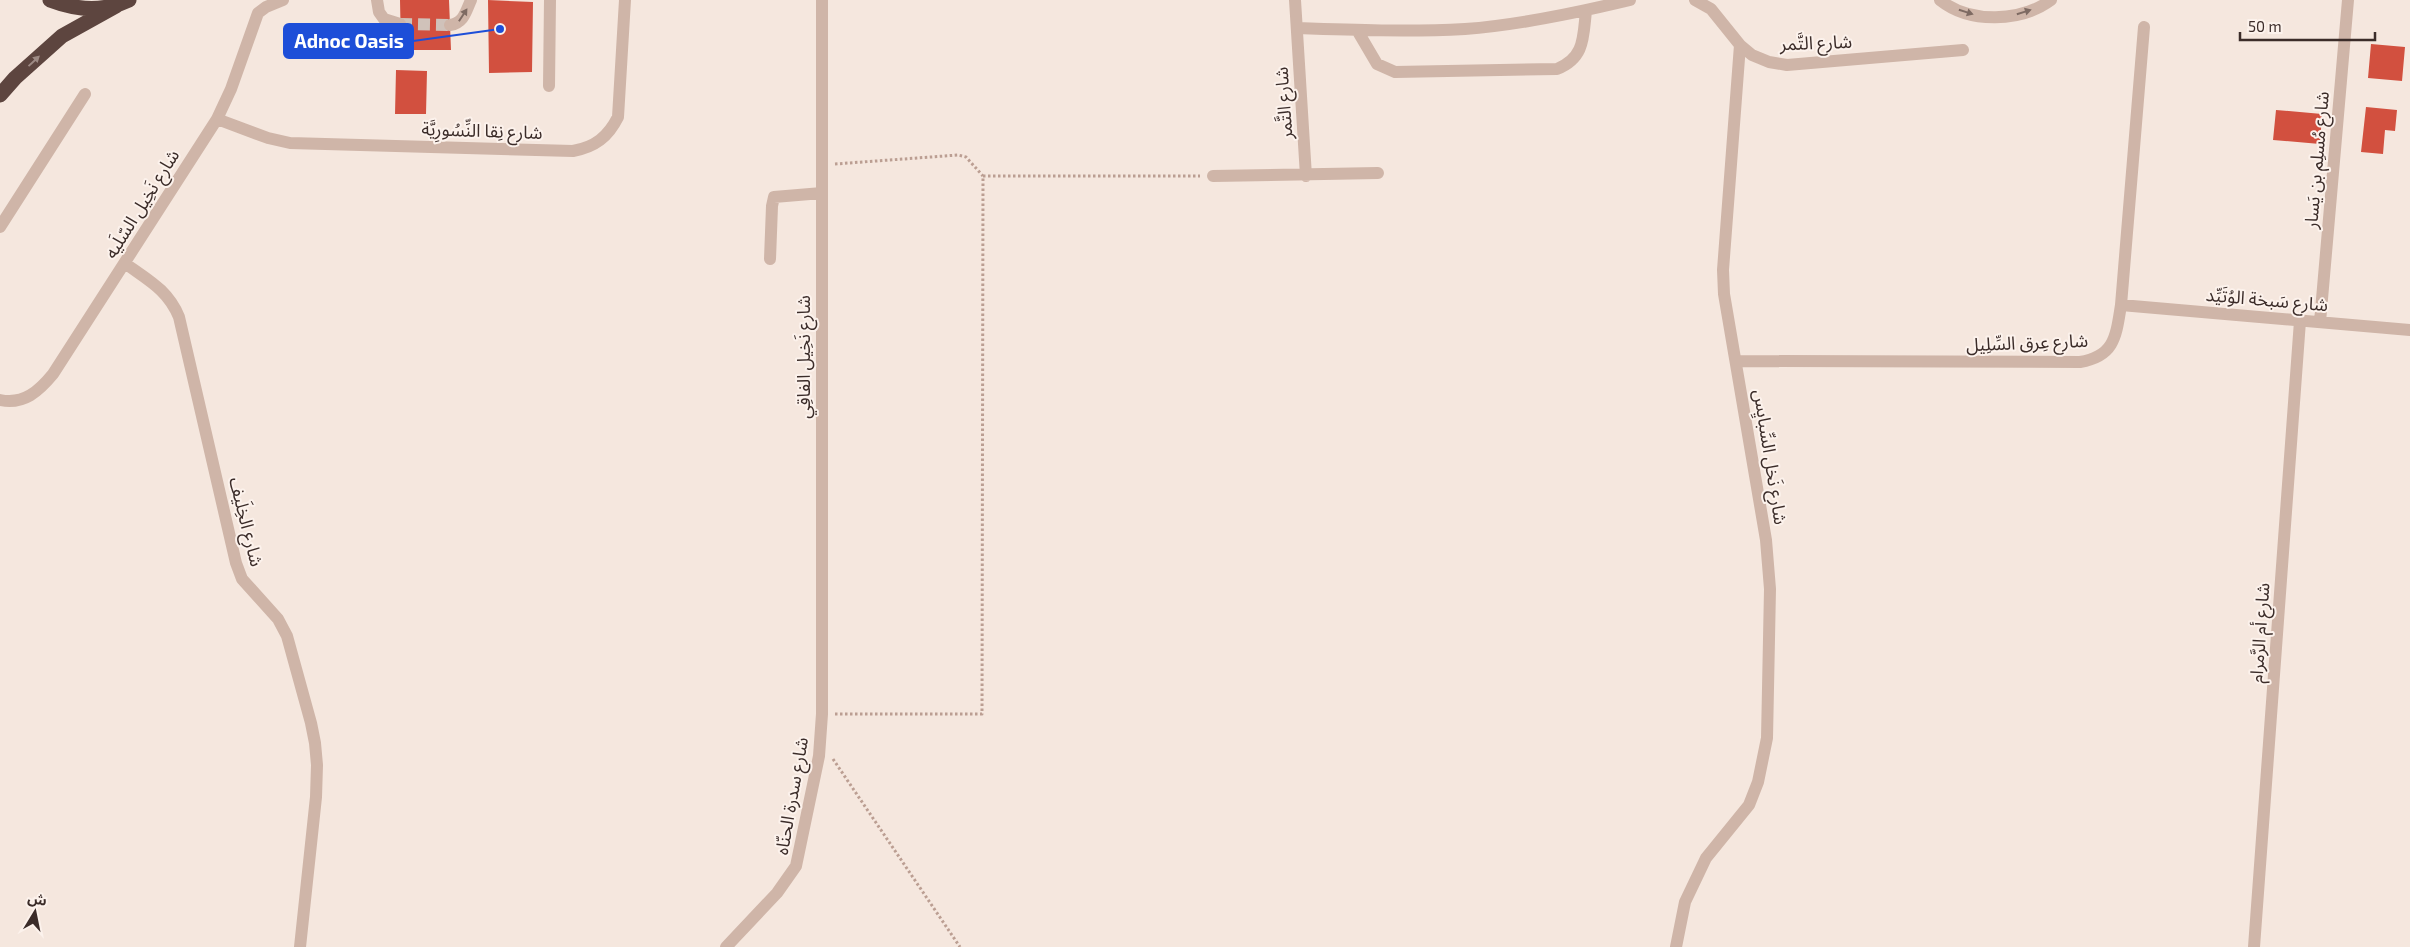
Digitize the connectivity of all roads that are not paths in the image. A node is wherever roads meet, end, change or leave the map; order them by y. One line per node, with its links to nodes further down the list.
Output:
1 (50, 0): 14 (highway)
2 (283, 0): 26 (street, شارع نَخِيل السّلَيه)
3 (378, 0): 16 (street)
4 (471, 0): 17 (street, one-way to 4)
5 (550, 0): 23 (street)
6 (625, 0): 26 (street, شارع نِقا النِّسُورِيَّة)
7 (822, 0): 30 (street, شارع نَخِيل الفاقِي)
8 (1295, 0): 19 (street, شارع التَّمر)
9 (1630, 0): 15 (street)
10 (1695, 0): 21 (street, شارع التَّمر)
11 (1940, 0): 12 (street, one-way to 12)
12 (2051, 0)
13 (2348, 0): 36 (street, شارع مُسلِم بن يَسار)
14 (123, 3): 25 (highway, one-way to 14)
15 (1586, 11): 20 (street); 20 (street)
16 (400, 24)
17 (450, 25)
18 (2144, 26): 34 (street, شارع عِرق السِّلِيل)
19 (1297, 28): 20 (street); 29 (street, شارع التَّمر)
20 (1356, 30)
21 (1740, 45): 22 (street, شارع التَّمر); 38 (street, شارع نَخل السِّبايِس)
22 (1963, 50)
23 (549, 86)
24 (85, 94): 31 (street)
25 (0, 96)
26 (217, 119): 33 (street, شارع نَخِيل السّلَيه)
27 (1378, 173): 29 (street)
28 (1213, 176): 29 (street)
29 (1306, 176)
30 (822, 193): 32 (street); 40 (street, شارع نَخِيل الفاقِي)
31 (0, 227)
32 (770, 259)
33 (126, 264): 39 (street, شارع نَخِيل السّلَيه); 41 (street, شارع الخِلَيف)
34 (2121, 305): 35 (street, شارع سَبخة الوُتَيِّد); 38 (street, شارع عِرق السِّلِيل)
35 (2300, 321): 36 (street, شارع سَبخة الوُتَيِّد); 44 (street, شارع أم الرَّمرام)
36 (2320, 322): 37 (street, شارع سَبخة الوُتَيِّد)
37 (2410, 330)
38 (1737, 361): 43 (street, شارع نَخل السِّبايِس)
39 (0, 400)
40 (822, 714): 42 (street, شارع سدرة الحنّاه)
41 (300, 947)
42 (726, 947)
43 (1676, 947)
44 (2254, 947)

